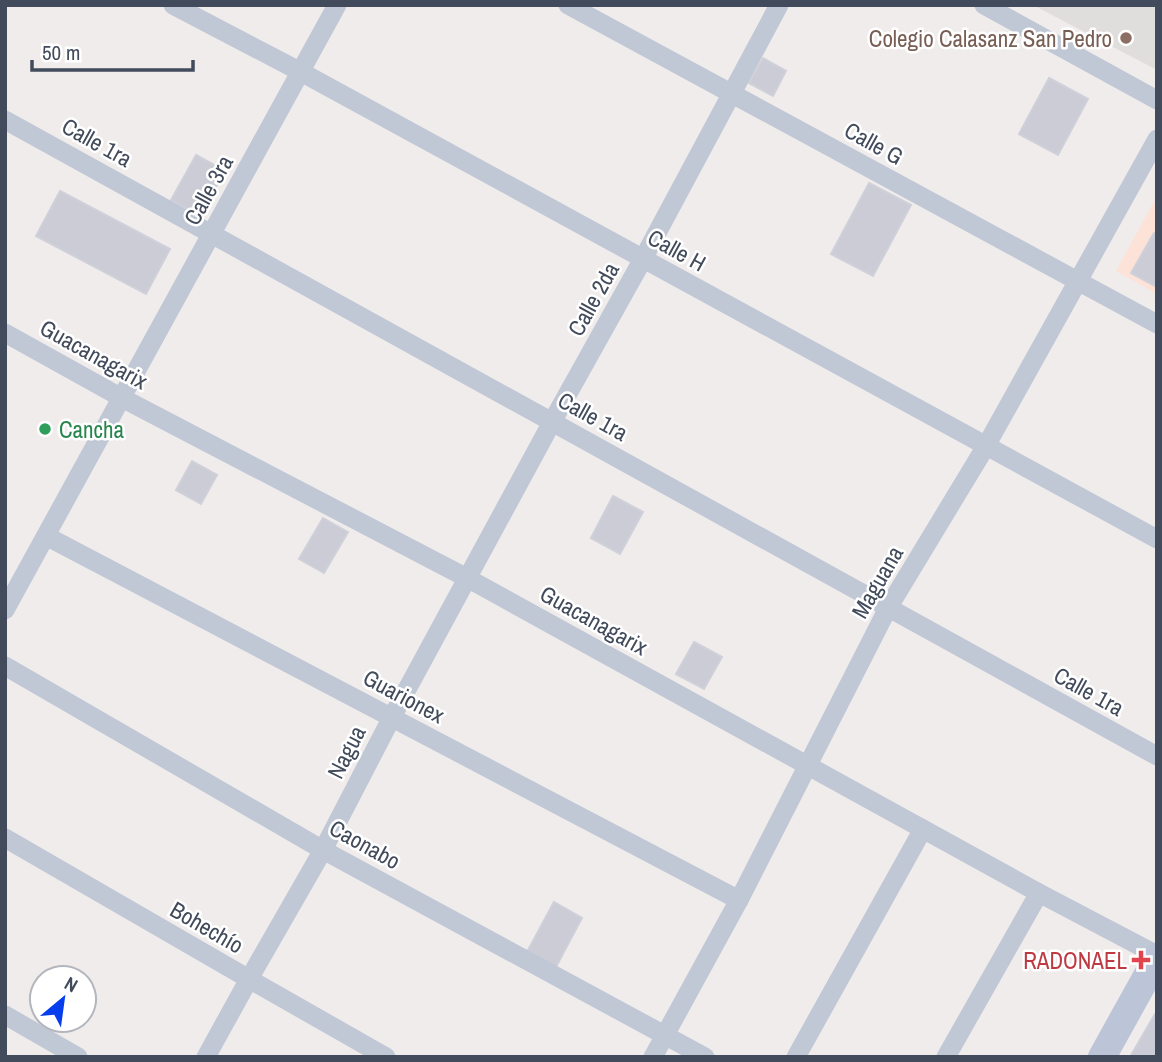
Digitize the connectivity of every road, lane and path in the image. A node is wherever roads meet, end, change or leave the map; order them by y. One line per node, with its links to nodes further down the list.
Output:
1 (173, 5): 6 (street, Calle H)
2 (337, 5): 6 (street, Calle 3ra)
3 (568, 5): 7 (street, Calle G)
4 (779, 5): 7 (street, Calle 2da)
5 (984, 5): 8 (street)
6 (301, 72): 11 (street, Calle 3ra); 12 (street, Calle H)
7 (732, 93): 12 (street, Calle 2da); 13 (street, Calle G)
8 (1157, 100)
9 (5, 120): 11 (street, Calle 1ra)
10 (1157, 139): 13 (street, Maguana)
11 (212, 234): 16 (street, Calle 3ra); 17 (street, Calle 1ra)
12 (643, 259): 17 (street, Calle 2da); 18 (street, Calle H)
13 (1078, 283): 14 (street, Calle G); 18 (street, Maguana)
14 (1157, 324)
15 (5, 333): 16 (street, Guacanagarix)
16 (122, 398): 19 (street, Calle 3ra); 21 (street, Guacanagarix)
17 (552, 422): 21 (street, Calle 2da); 22 (street, Calle 1ra)
18 (986, 446): 20 (street, Calle H); 22 (street, Maguana)
19 (46, 536): 23 (street, Calle 3ra); 25 (street, Guarionex)
20 (1157, 538)
21 (467, 578): 25 (street, Nagua); 27 (street, Guacanagarix)
22 (888, 608): 26 (street, Calle 1ra); 27 (street, Maguana)
23 (5, 610)
24 (5, 666): 30 (street, Caonabo)
25 (391, 717): 30 (street, Nagua); 32 (street, Guarionex)
26 (1157, 756)
27 (808, 765): 28 (street, Guacanagarix); 32 (street, Maguana)
28 (923, 829): 31 (street, Guacanagarix); 42 (street)
29 (5, 838): 34 (street, Bohechío)
30 (323, 850): 34 (street, Nagua); 36 (street, Caonabo)
31 (1039, 893): 33 (street, Guacanagarix); 43 (street)
32 (739, 900): 36 (street, Maguana)
33 (1157, 957): 44 (street)
34 (249, 979): 38 (street, Nagua); 39 (street, Bohechío)
35 (5, 1015): 37 (street)
36 (664, 1034): 40 (street, Maguana); 41 (street, Caonabo)
37 (78, 1057)
38 (206, 1057)
39 (386, 1057)
40 (653, 1057)
41 (705, 1057)
42 (796, 1057)
43 (946, 1057)
44 (1102, 1057)

